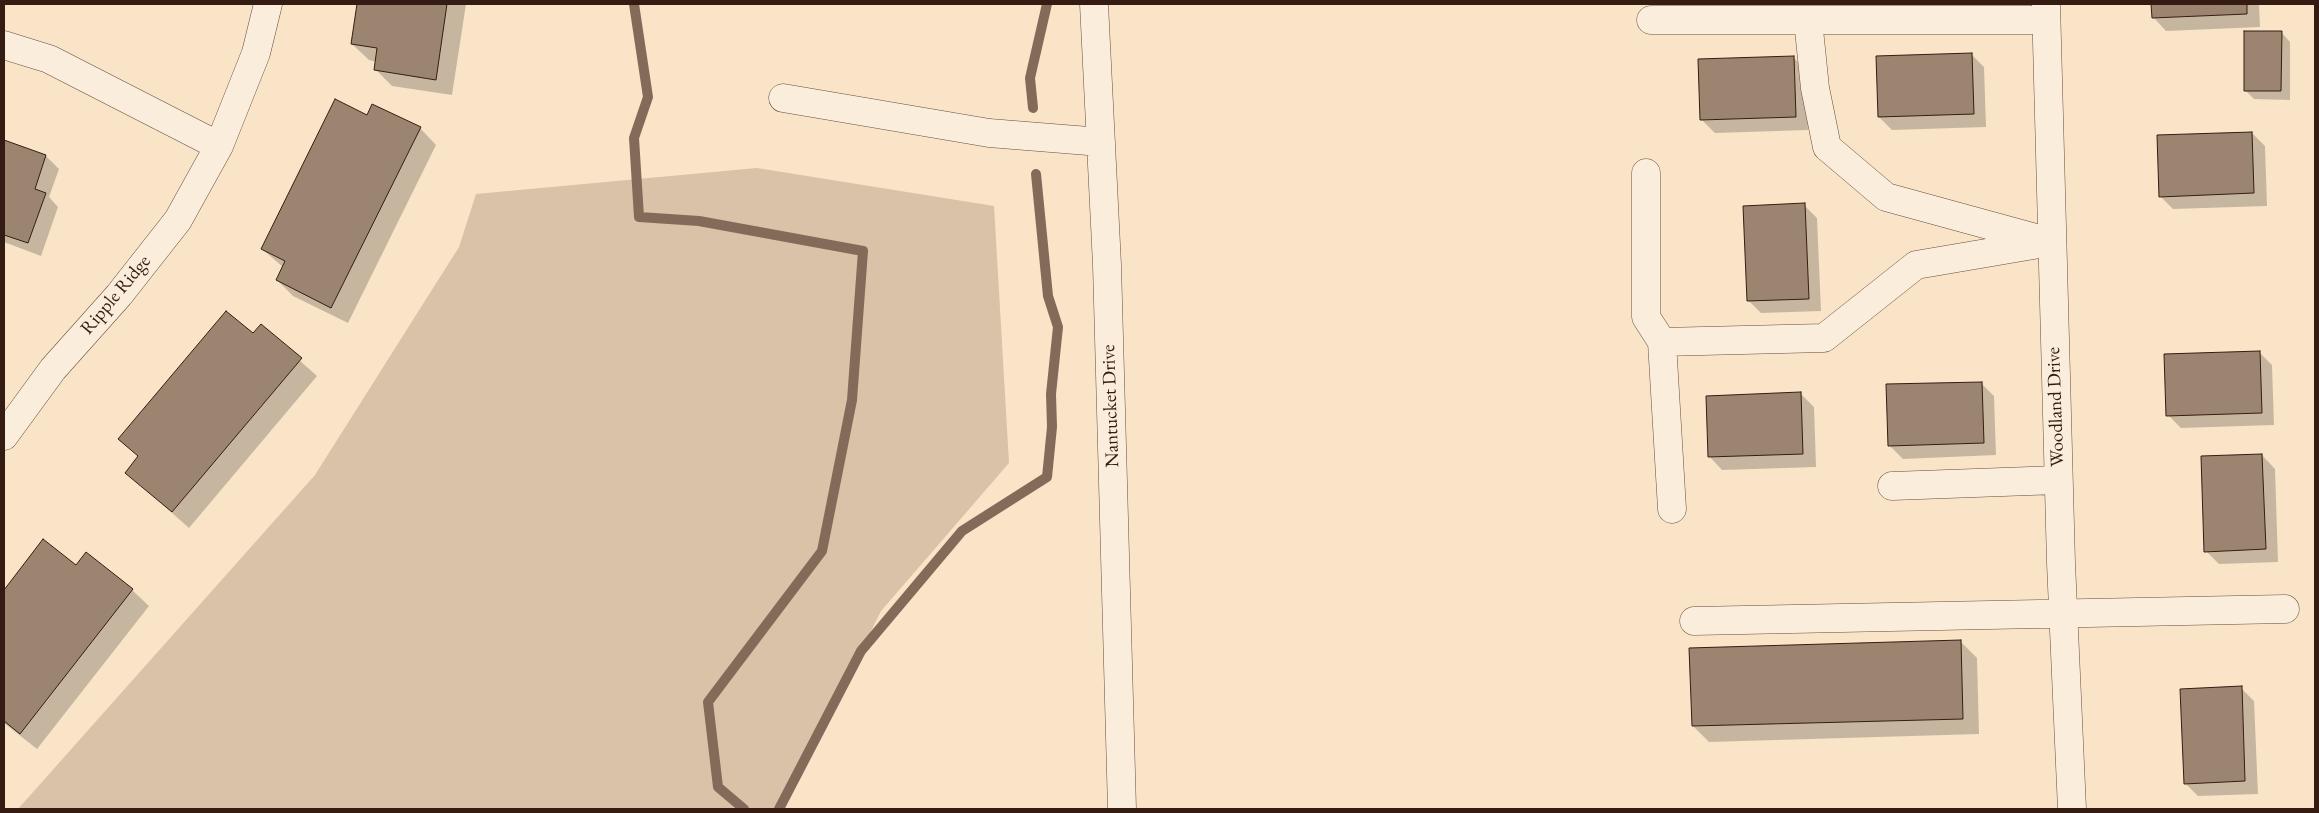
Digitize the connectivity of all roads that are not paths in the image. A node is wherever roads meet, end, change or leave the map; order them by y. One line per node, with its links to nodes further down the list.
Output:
1 (268, 4): 9 (street, Ripple Ridge)
2 (1094, 4): 8 (street, Nantucket Drive)
3 (2046, 12): 5 (street); 11 (street, Woodland Drive)
4 (1650, 20): 5 (street)
5 (1808, 20): 11 (street)
6 (4, 45): 9 (street)
7 (783, 98): 8 (street)
8 (1101, 142): 20 (street, Nantucket Drive)
9 (219, 146): 13 (street, Ripple Ridge)
10 (1646, 173): 12 (street)
11 (2052, 242): 12 (street); 14 (street, Woodland Drive)
12 (1662, 342): 16 (street)
13 (4, 436)
14 (2058, 480): 15 (street); 18 (street, Woodland Drive)
15 (1892, 486)
16 (1672, 509)
17 (2285, 609): 18 (street)
18 (2063, 614): 19 (street); 21 (street, Woodland Drive)
19 (1694, 621)
20 (1122, 809)
21 (2072, 809)

